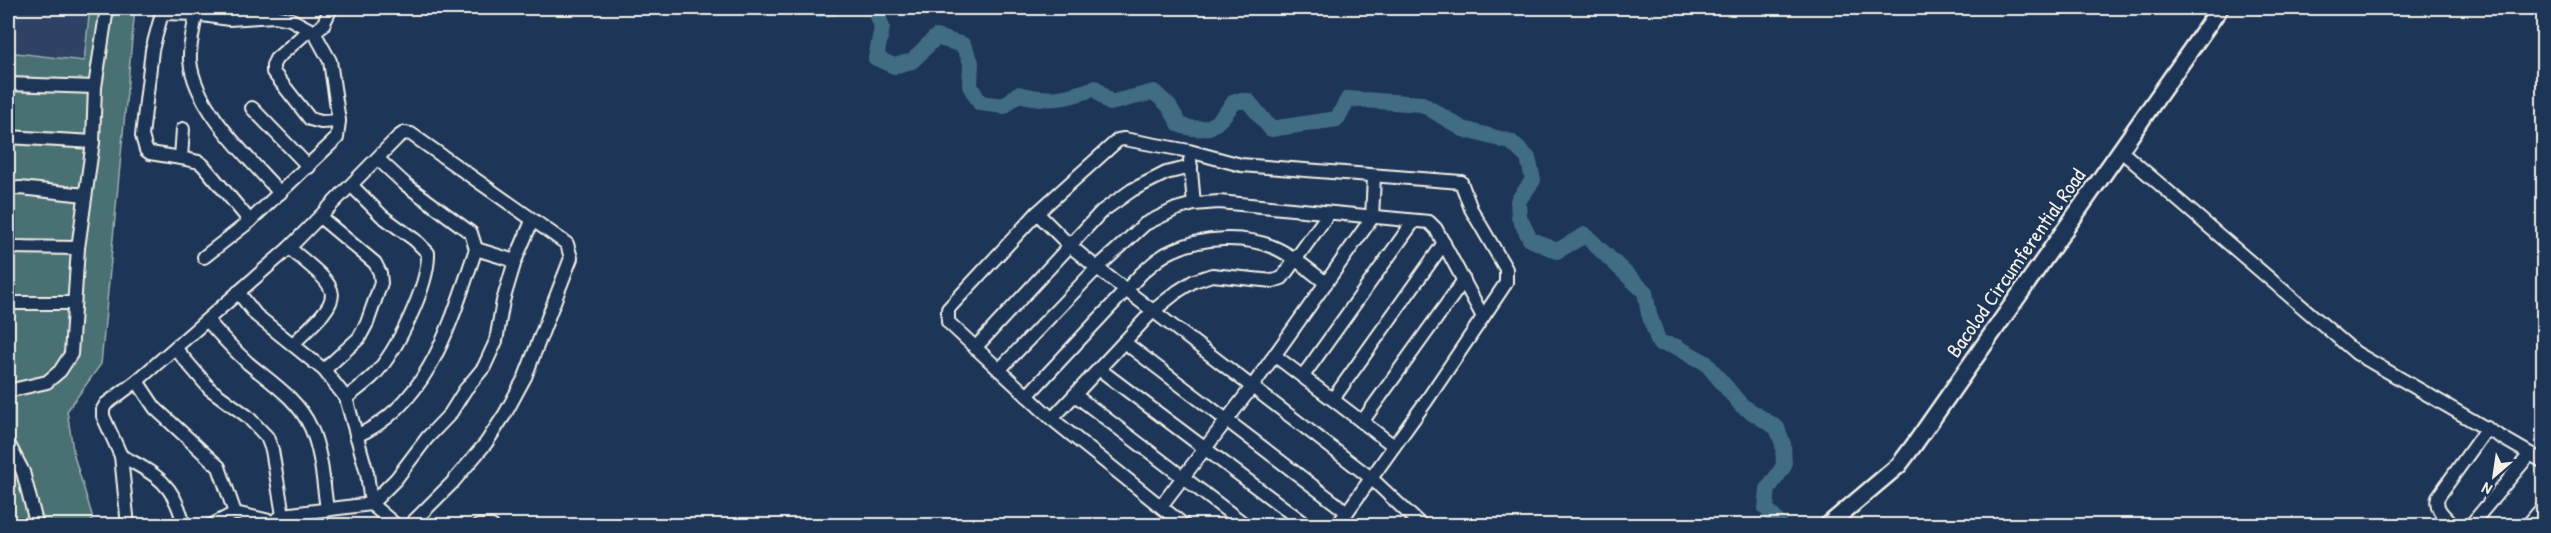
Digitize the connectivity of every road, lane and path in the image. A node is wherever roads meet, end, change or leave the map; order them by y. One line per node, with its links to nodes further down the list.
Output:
1 (106, 8): 7 (street)
2 (331, 8): 5 (street)
3 (2220, 8): 14 (main road, Bacolod Circumferential Road)
4 (196, 14): 5 (street); 15 (street); 22 (street)
5 (311, 31): 9 (street); 9 (street)
6 (8, 84): 7 (street)
7 (95, 87): 12 (street)
8 (252, 108): 17 (street)
9 (339, 121): 17 (street)
10 (183, 129): 15 (street)
11 (8, 137): 12 (street)
12 (93, 142): 23 (street)
13 (1189, 151): 18 (street); 19 (street); 25 (street)
14 (2121, 151): 70 (street); 100 (main road, Bacolod Circumferential Road)
15 (180, 158): 30 (street)
16 (378, 159): 20 (street); 29 (street); 37 (street)
17 (309, 167): 22 (street)
18 (1191, 167): 24 (street); 33 (street)
19 (1374, 177): 28 (street); 49 (street)
20 (352, 186): 27 (street); 65 (street)
21 (8, 189): 23 (street)
22 (280, 193): 30 (street)
23 (86, 195): 35 (street)
24 (1194, 204): 26 (street); 41 (street)
25 (1037, 213): 33 (street); 54 (street)
26 (1329, 213): 28 (street); 40 (street)
27 (320, 217): 36 (street); 57 (street)
28 (1372, 218): 31 (street); 43 (street)
29 (532, 220): 39 (street); 92 (street)
30 (250, 221): 38 (street)
31 (1414, 221): 32 (street); 59 (street)
32 (1444, 243): 42 (street); 66 (street)
33 (1069, 245): 41 (street); 54 (street)
34 (8, 247): 35 (street)
35 (78, 248): 47 (street)
36 (289, 248): 45 (street); 52 (street)
37 (476, 249): 39 (street); 71 (street)
38 (204, 257)
39 (515, 261): 80 (street)
40 (1296, 261): 43 (street); 44 (street); 48 (street)
41 (1097, 268): 44 (street); 58 (street)
42 (1464, 280): 49 (street); 69 (street)
43 (1326, 283): 55 (street)
44 (1126, 290): 48 (street); 64 (street)
45 (238, 292): 50 (street); 52 (street)
46 (8, 303): 47 (street)
47 (74, 303): 62 (street)
48 (1153, 311): 51 (street); 61 (street)
49 (1483, 317): 73 (street)
50 (207, 320): 53 (street); 83 (street)
51 (1124, 342): 56 (street); 68 (street)
52 (293, 344): 57 (street)
53 (175, 348): 60 (street); 86 (street)
54 (975, 348): 58 (street)
55 (1274, 355): 59 (street); 61 (street)
56 (1099, 369): 63 (street); 74 (street)
57 (324, 370): 65 (street)
58 (999, 370): 64 (street)
59 (1303, 376): 66 (street)
60 (137, 381): 76 (street); 85 (street)
61 (1252, 387): 68 (street); 79 (street)
62 (8, 391)
63 (1074, 395): 67 (street); 78 (street)
64 (1027, 396): 67 (street)
65 (346, 398): 71 (street)
66 (1334, 399): 69 (street)
67 (1052, 419): 81 (street)
68 (1226, 420): 74 (street); 84 (street)
69 (1362, 422): 73 (street)
70 (2487, 428): 75 (street); 101 (street)
71 (356, 436): 80 (street)
72 (8, 443): 87 (street)
73 (1394, 446): 79 (street)
74 (1203, 449): 78 (street); 97 (street)
75 (2530, 454): 77 (street); 102 (street)
76 (121, 456): 88 (street); 89 (street)
77 (2544, 462)
78 (1181, 478): 81 (street); 96 (street)
79 (1371, 478): 84 (street); 99 (street)
80 (371, 504): 83 (street); 91 (street)
81 (1161, 506): 95 (street)
82 (2544, 506): 103 (street)
83 (327, 509): 86 (street)
84 (1347, 512): 98 (street)
85 (234, 513): 86 (street); 90 (street)
86 (278, 521)
87 (37, 525)
88 (128, 525)
89 (184, 525)
90 (210, 525)
91 (397, 525)
92 (409, 525)
93 (478, 525): 94 (street)
94 (492, 525)
95 (1185, 525)
96 (1246, 525)
97 (1308, 525)
98 (1337, 525)
99 (1422, 525)
100 (1827, 525)
101 (2454, 525)
102 (2470, 525)
103 (2527, 525)

